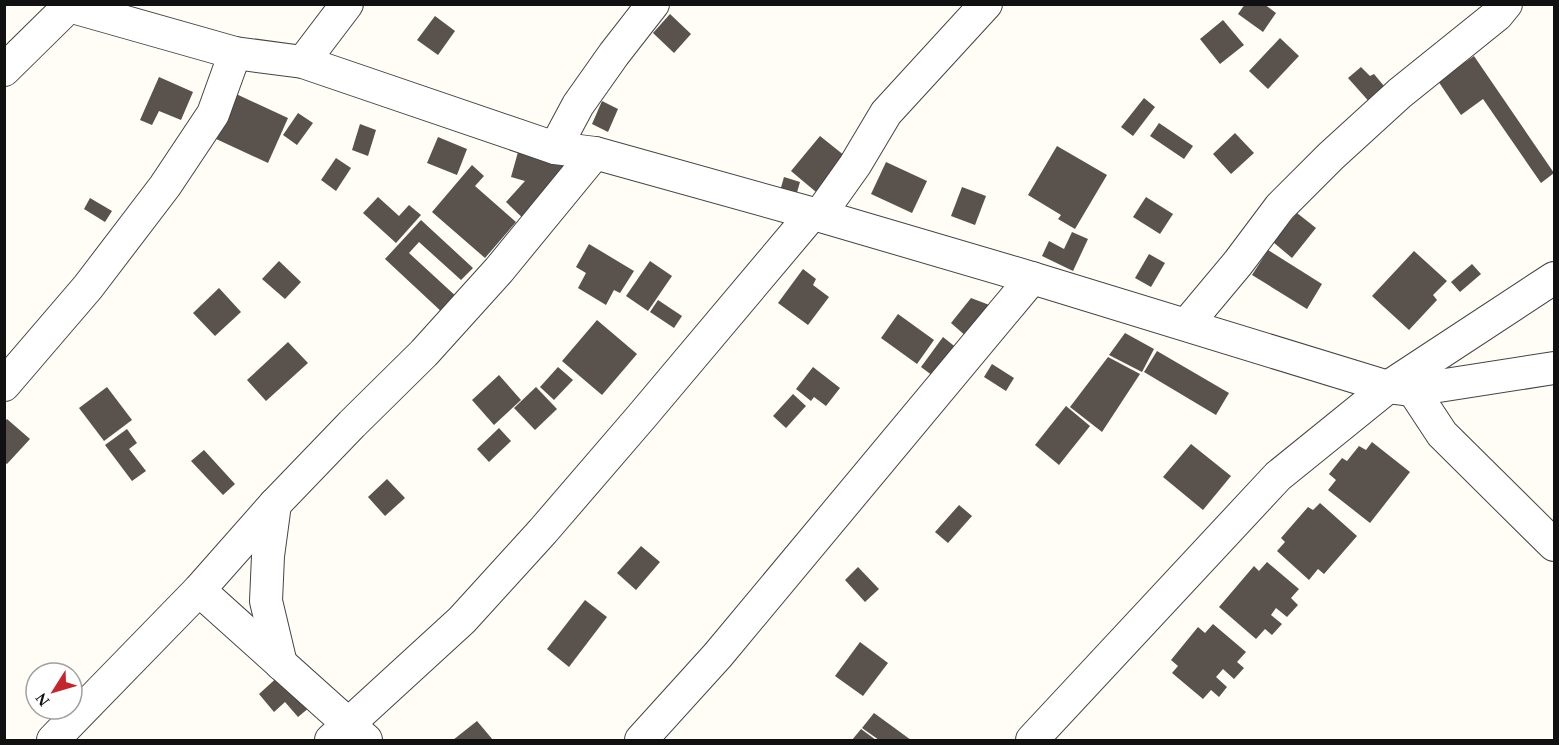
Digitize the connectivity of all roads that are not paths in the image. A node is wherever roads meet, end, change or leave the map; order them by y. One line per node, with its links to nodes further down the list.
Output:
1 (347, 4): 7 (street)
2 (653, 4): 9 (street)
3 (986, 4): 11 (street)
4 (1506, 4): 14 (street)
5 (65, 5): 6 (street); 8 (street)
6 (235, 52): 7 (street); 16 (street)
7 (303, 62): 9 (street)
8 (4, 70)
9 (555, 148): 10 (street)
10 (595, 153): 11 (street); 18 (street)
11 (817, 215): 12 (street); 22 (street)
12 (1032, 278): 14 (street); 24 (street)
13 (1554, 278): 17 (street)
14 (1187, 324): 17 (street)
15 (1554, 368): 17 (street)
16 (4, 385)
17 (1401, 388): 19 (street); 25 (street)
18 (275, 504): 20 (street); 21 (street)
19 (1554, 545)
20 (199, 590): 21 (street); 23 (street)
21 (281, 664): 22 (street)
22 (348, 735)
23 (53, 741)
24 (641, 741)
25 (1032, 741)

